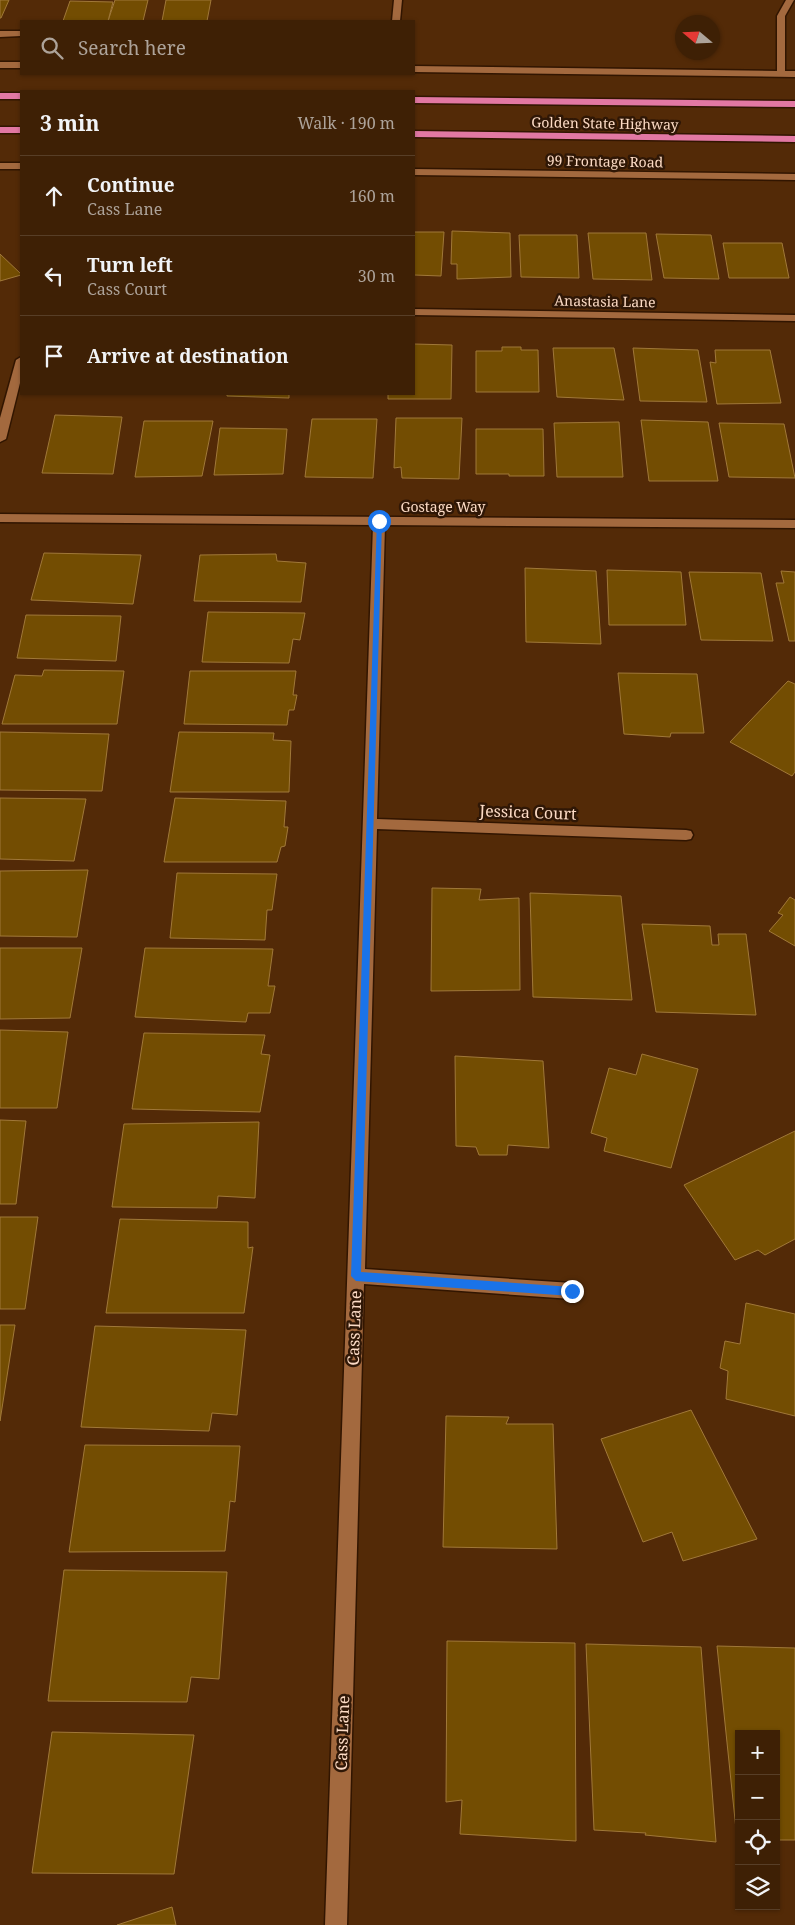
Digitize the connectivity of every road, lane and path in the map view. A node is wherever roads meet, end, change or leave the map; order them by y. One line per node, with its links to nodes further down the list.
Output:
1 (398, 0): 3 (street)
2 (790, 0): 9 (street)
3 (396, 20)
4 (0, 34): 5 (street)
5 (20, 34)
6 (0, 65): 7 (street)
7 (20, 65)
8 (415, 69): 9 (street)
9 (782, 74): 10 (street)
10 (795, 74)
11 (0, 96): 12 (highway)
12 (20, 96)
13 (415, 100): 14 (highway, Golden State Highway)
14 (795, 104)
15 (0, 130): 16 (highway)
16 (20, 130)
17 (415, 134): 18 (highway, Golden State Highway)
18 (795, 139)
19 (0, 166): 20 (street)
20 (20, 166)
21 (415, 172): 22 (street, 99 Frontage Road)
22 (795, 178)
23 (415, 312): 24 (street, Anastasia Lane)
24 (795, 318)
25 (20, 364): 26 (street)
26 (0, 439)
27 (0, 518): 28 (street, Gostage Way)
28 (379, 521): 29 (street, Gostage Way); 30 (street, Cass Lane)
29 (795, 524)
30 (370, 824): 31 (street, Jessica Court); 32 (street, Cass Lane)
31 (686, 835)
32 (356, 1276): 33 (street); 34 (street, Cass Lane)
33 (572, 1291)
34 (336, 1925)

